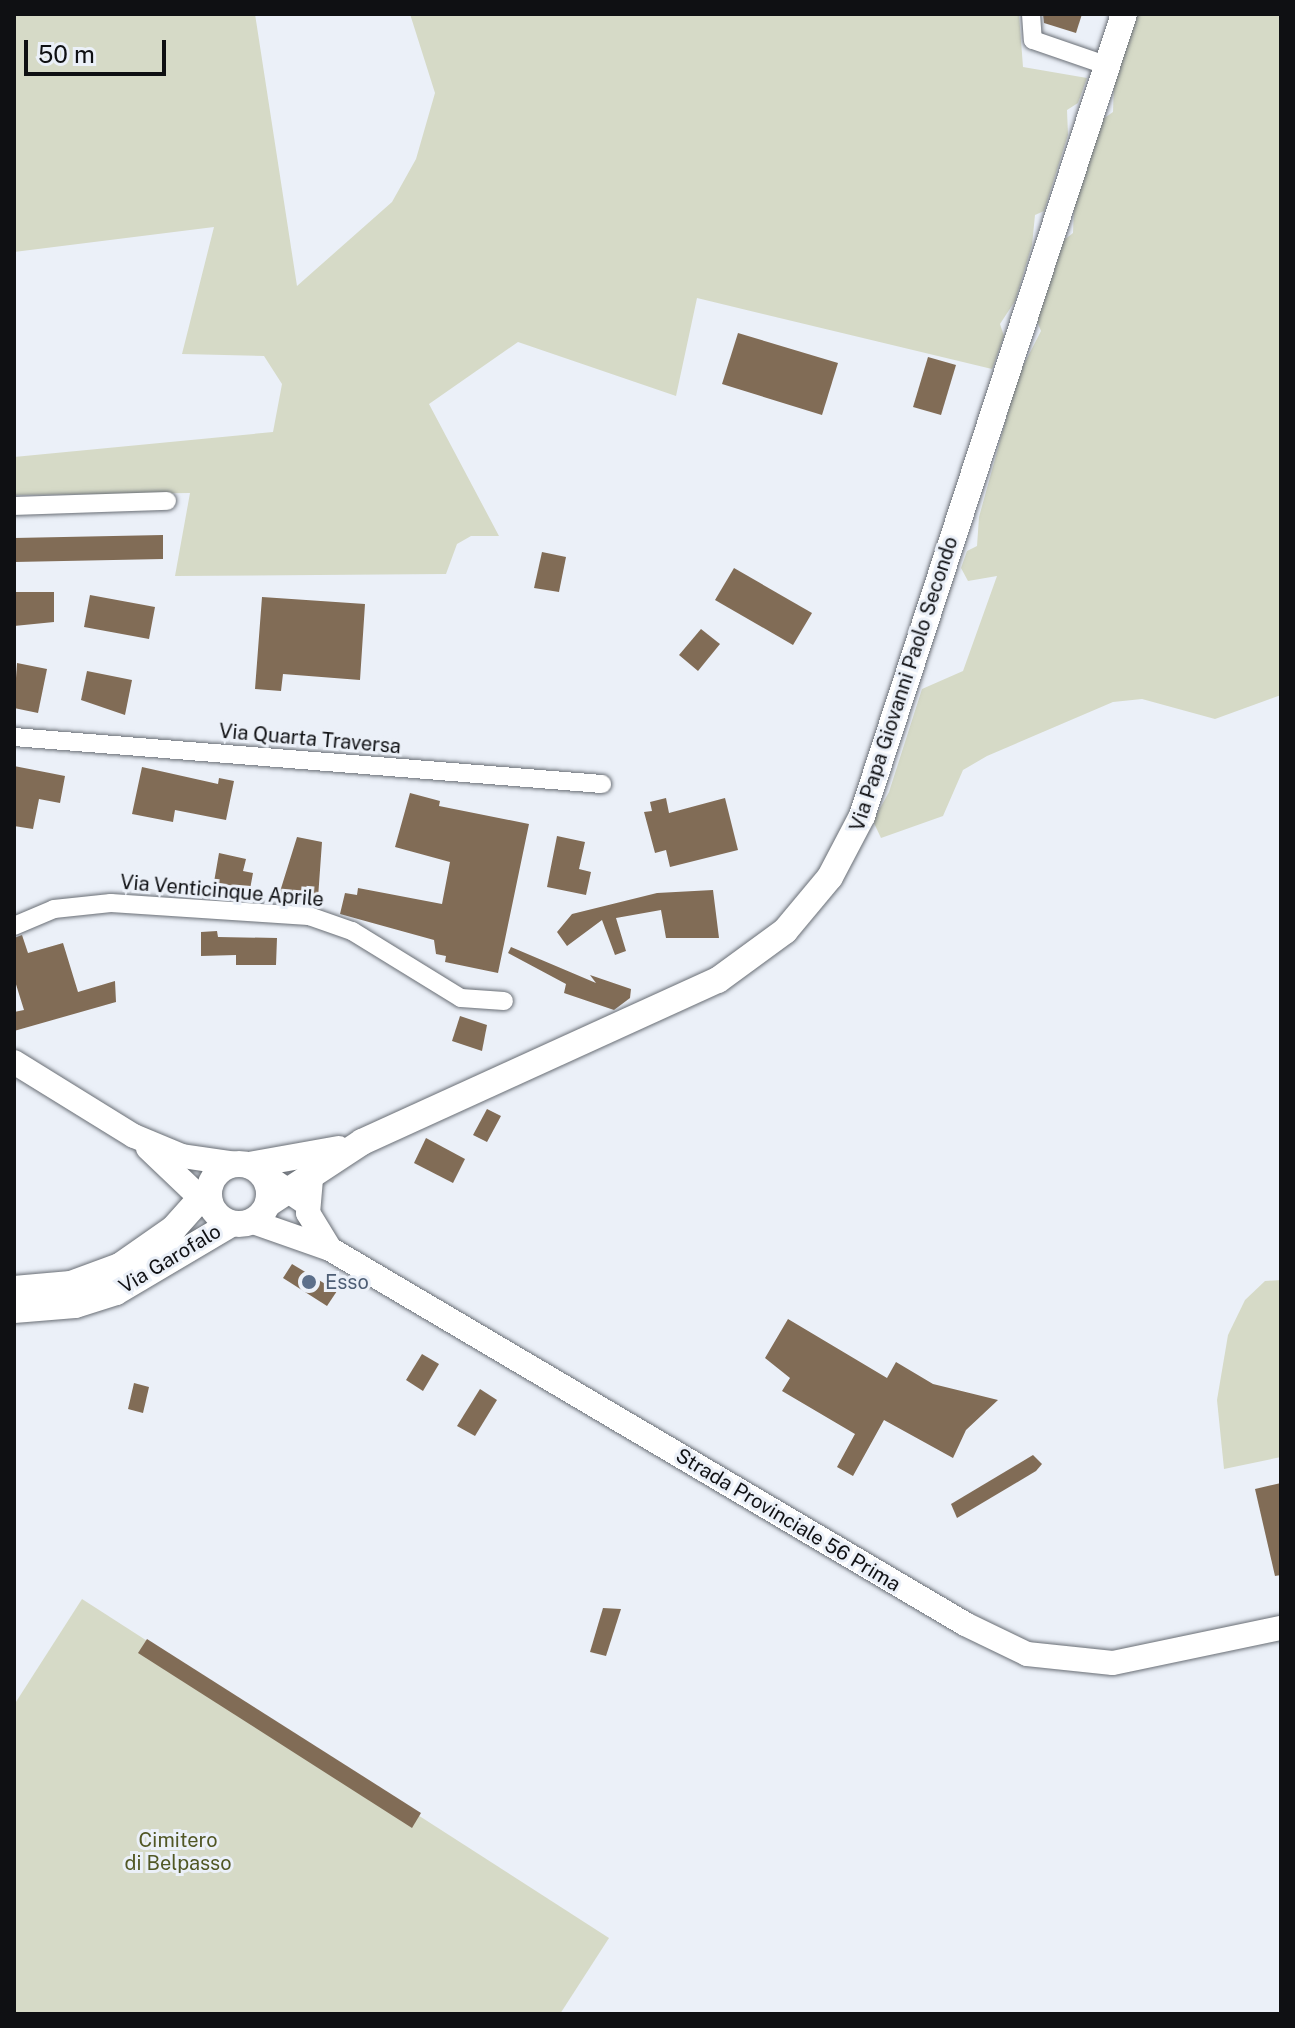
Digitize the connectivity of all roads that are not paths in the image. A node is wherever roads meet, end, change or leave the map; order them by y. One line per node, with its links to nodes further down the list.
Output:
1 (1031, 14): 3 (street)
2 (1124, 14): 3 (main road, Via Papa Giovanni Paolo Secondo)
3 (1108, 66): 12 (main road, Via Papa Giovanni Paolo Secondo)
4 (167, 501): 5 (street)
5 (14, 506)
6 (14, 737): 7 (street, Via Quarta Traversa)
7 (602, 784)
8 (14, 926): 9 (street, Via Venticinque Aprile)
9 (504, 1001)
10 (14, 1062): 11 (street)
11 (134, 1136): 13 (street); 14 (street)
12 (362, 1142): 13 (main road); 15 (main road)
13 (248, 1166): 15 (street); 16 (main road); 16 (main road)
14 (175, 1173): 16 (street); 17 (street)
15 (303, 1190): 16 (main road); 18 (street)
16 (228, 1208): 17 (main road, Via Garofalo); 18 (street, Strada Provinciale 56 Prima); 20 (main road, Via Garofalo)
17 (174, 1228): 19 (main road, Via Garofalo)
18 (330, 1249): 21 (street, Strada Provinciale 56 Prima)
19 (14, 1289)
20 (14, 1310)
21 (1281, 1628)

